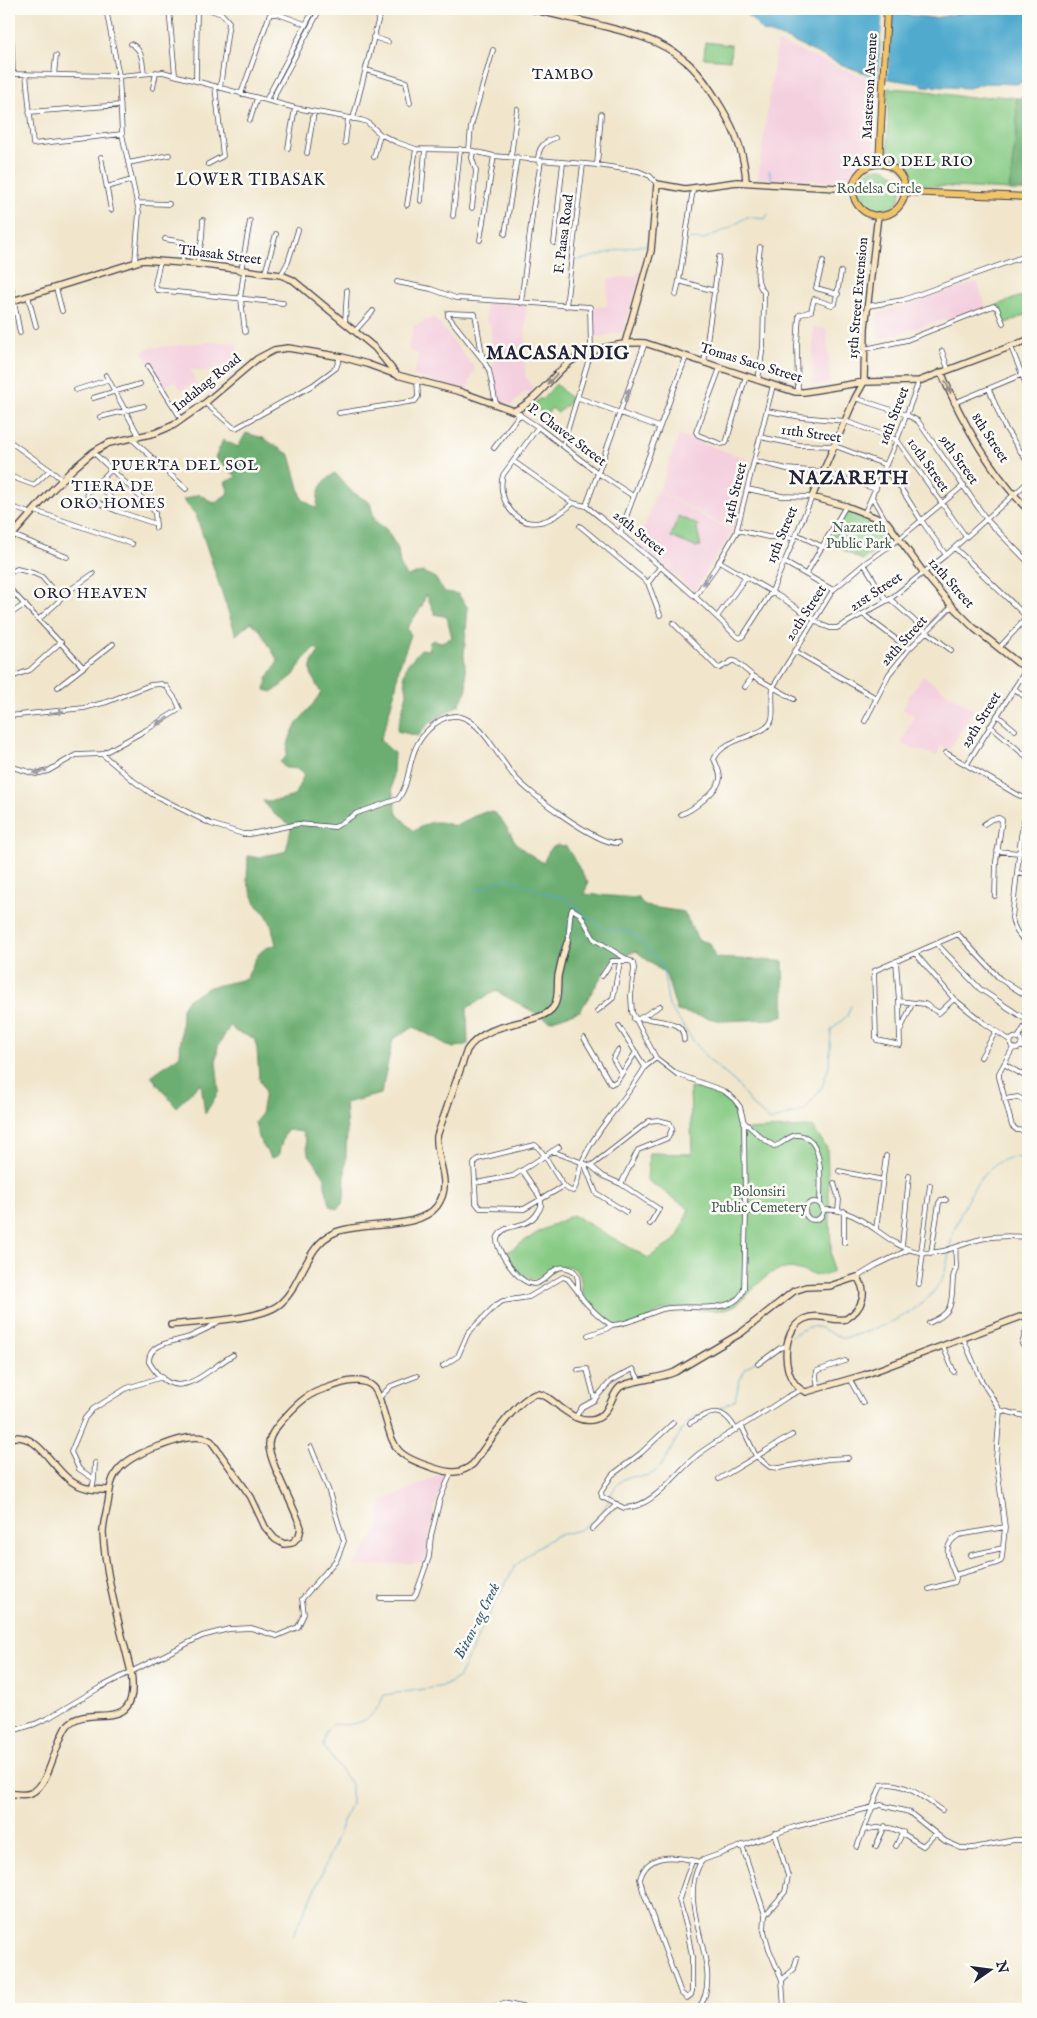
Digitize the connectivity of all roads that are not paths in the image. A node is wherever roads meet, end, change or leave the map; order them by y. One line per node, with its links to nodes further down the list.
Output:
1 (10, 9): 25 (street)
2 (106, 9): 29 (street)
3 (169, 9): 28 (street)
4 (197, 9): 31 (street)
5 (207, 9): 32 (street)
6 (314, 9): 11 (street)
7 (320, 9): 12 (street)
8 (381, 9): 14 (street)
9 (531, 9): 71 (main road)
10 (887, 9): 68 (main road, Masterson Avenue)
11 (309, 17): 12 (street); 13 (street)
12 (314, 20): 18 (street)
13 (305, 24): 15 (street); 34 (street)
14 (374, 37): 16 (street); 21 (street)
15 (296, 42): 18 (street); 24 (street)
16 (388, 42)
17 (131, 44): 23 (street)
18 (301, 44): 30 (street)
19 (493, 50): 55 (street)
20 (56, 56): 27 (street)
21 (366, 70): 38 (street); 45 (street)
22 (156, 72): 23 (street); 28 (street); 33 (street)
23 (144, 73): 29 (street)
24 (279, 73): 30 (street); 36 (street)
25 (11, 74): 26 (street)
26 (26, 74): 27 (street); 42 (street)
27 (54, 75): 29 (street)
28 (175, 75): 31 (street)
29 (119, 76): 39 (street)
30 (284, 76): 37 (street)
31 (196, 80): 32 (street)
32 (218, 87): 34 (street); 66 (street)
33 (153, 88)
34 (241, 94): 35 (street)
35 (258, 98): 36 (street); 46 (street)
36 (266, 100): 37 (street)
37 (273, 102): 40 (street)
38 (410, 103)
39 (121, 105): 42 (street); 47 (street)
40 (295, 108): 43 (street); 51 (street)
41 (517, 109): 61 (street)
42 (29, 112): 47 (street)
43 (314, 112): 45 (street); 56 (street)
44 (601, 114): 69 (street)
45 (351, 119): 48 (street); 50 (street)
46 (250, 120)
47 (122, 134): 64 (street)
48 (380, 134): 52 (street); 60 (street)
49 (555, 138): 63 (street)
50 (345, 143)
51 (288, 148)
52 (416, 149): 53 (street); 81 (street)
53 (425, 150): 54 (street); 78 (street)
54 (460, 150): 55 (street); 85 (street)
55 (471, 151): 58 (street); 82 (street)
56 (307, 153)
57 (169, 155): 64 (street)
58 (494, 156): 61 (street); 92 (street)
59 (101, 157): 73 (street)
60 (374, 157)
61 (511, 157): 62 (street)
62 (517, 157): 63 (street); 90 (street)
63 (540, 161): 65 (street); 118 (street)
64 (128, 163): 70 (street)
65 (563, 163): 67 (street); 93 (street)
66 (208, 164)
67 (583, 164): 69 (street); 119 (street, F. Paasa Road)
68 (879, 164): 75 (main road); 76 (main road)
69 (597, 165): 72 (street)
70 (132, 180): 73 (street); 79 (street)
71 (746, 182): 74 (main road); 75 (main road)
72 (657, 184): 74 (main road); 131 (main road)
73 (107, 187): 83 (street)
74 (693, 189): 107 (street)
75 (853, 189): 84 (main road)
76 (905, 192): 77 (main road); 84 (main road)
77 (1028, 197)
78 (420, 201)
79 (138, 203): 80 (street); 99 (street)
80 (169, 204)
81 (407, 205)
82 (472, 208)
83 (111, 210)
84 (878, 215): 120 (main road, 15th Street Extension)
85 (453, 216)
86 (203, 220): 101 (street)
87 (250, 221): 102 (street)
88 (298, 230): 106 (street)
89 (276, 234): 104 (street)
90 (505, 234)
91 (165, 239): 100 (street)
92 (480, 240)
93 (554, 243)
94 (760, 247): 151 (street)
95 (1028, 255): 120 (street)
96 (718, 257): 111 (street)
97 (160, 261): 99 (main road, Tibasak Street); 100 (main road, Tibasak Street); 115 (street)
98 (823, 261): 112 (street)
99 (135, 262): 109 (main road, Tibasak Street)
100 (182, 262): 101 (main road, Tibasak Street)
101 (197, 264): 102 (main road, Tibasak Street)
102 (242, 271): 104 (main road, Tibasak Street); 115 (street)
103 (841, 272): 112 (street)
104 (265, 273): 106 (main road, Tibasak Street)
105 (9, 275): 116 (street)
106 (281, 275): 123 (main road, Tibasak Street)
107 (678, 281): 111 (street); 114 (street)
108 (397, 282): 118 (street)
109 (56, 288): 113 (main road, Tibasak Street); 122 (street)
110 (347, 290): 123 (street)
111 (715, 291): 139 (street)
112 (838, 294): 160 (street)
113 (28, 296): 116 (main road, Tibasak Street); 125 (street)
114 (676, 296)
115 (241, 299): 117 (street); 127 (street)
116 (12, 301): 128 (street)
117 (283, 302)
118 (521, 303): 119 (street)
119 (566, 306): 135 (street)
120 (868, 306): 133 (main road, 15th Street Extension)
121 (373, 310): 126 (street)
122 (62, 312)
123 (345, 322): 126 (main road, Tibasak Street)
124 (1002, 323): 133 (street)
125 (36, 326)
126 (355, 331): 146 (main road, Tibasak Street)
127 (246, 332)
128 (20, 333)
129 (1028, 340): 132 (main road, Tomas Saco Street)
130 (645, 343): 131 (main road, Tomas Saco Street); 137 (main road, Tomas Saco Street); 172 (street, one-way to 130)
131 (625, 344): 135 (main road, Tomas Saco Street)
132 (1011, 346): 142 (main road, Tomas Saco Street); 147 (street)
133 (865, 349): 153 (main road, 15th Street Extension)
134 (942, 350): 142 (street)
135 (591, 352): 162 (street); 171 (main road, Tomas Saco Street, one-way to 171)
136 (340, 357): 146 (main road, Indahag Road); 164 (main road, Indahag Road); 164 (street)
137 (686, 357): 139 (main road, Tomas Saco Street); 178 (street)
138 (484, 360): 138 (street); 166 (street)
139 (704, 363): 141 (main road, Tomas Saco Street)
140 (148, 366): 175 (street)
141 (720, 368): 148 (main road, Tomas Saco Street); 148 (street)
142 (948, 369): 143 (main road, Tomas Saco Street)
143 (941, 372): 152 (main road, Tomas Saco Street); 165 (main road, 8th Street, one-way to 165)
144 (1028, 372): 147 (street)
145 (106, 375): 150 (street)
146 (397, 375): 149 (main road, P. Chavez Street)
147 (1022, 375): 156 (street); 158 (street)
148 (746, 376): 151 (main road, Tomas Saco Street)
149 (417, 379): 166 (main road, P. Chavez Street); 170 (street)
150 (107, 380): 157 (street); 159 (street)
151 (758, 381): 155 (main road, Tomas Saco Street)
152 (919, 381): 153 (main road, Tomas Saco Street); 173 (street, 16th Street)
153 (864, 382): 160 (main road, Tomas Saco Street); 163 (main road, 15th Street)
154 (140, 384): 159 (street)
155 (773, 386): 160 (main road, Tomas Saco Street); 169 (street, 14th Street)
156 (989, 389): 165 (street); 190 (street)
157 (76, 390)
158 (1028, 390)
159 (114, 392): 161 (street); 168 (street)
160 (798, 392)
161 (93, 398)
162 (578, 398): 172 (street); 184 (street)
163 (854, 398): 173 (street, 9th Street); 176 (main road, 15th Street)
164 (206, 403): 175 (main road, Indahag Road)
165 (954, 403): 204 (main road, 8th Street)
166 (496, 405): 171 (main road, P. Chavez Street)
167 (144, 406): 168 (street)
168 (125, 410): 174 (street); 179 (street)
169 (767, 410): 176 (street, 10th Street); 180 (street, 14th Street)
170 (339, 413)
171 (517, 413): 177 (street, P. Chavez Street); 186 (street)
172 (621, 414): 178 (street); 195 (street)
173 (907, 415): 182 (street, 16th Street); 199 (street, 9th Street)
174 (100, 418)
175 (182, 420): 179 (main road, Indahag Road)
176 (845, 421): 182 (street, 10th Street); 185 (main road, 15th Street)
177 (538, 427): 184 (street, P. Chavez Street); 188 (street)
178 (659, 427): 205 (street)
179 (139, 436): 181 (main road, Indahag Road)
180 (760, 437): 185 (street, 11th Street); 189 (street, 14th Street)
181 (131, 438): 187 (main road, Indahag Road); 200 (street)
182 (897, 440): 191 (street, 16th Street); 209 (street, 10th Street)
183 (9, 441): 193 (street)
184 (563, 446): 195 (street, P. Chavez Street)
185 (834, 446): 191 (street, 11th Street); 194 (main road, 15th Street)
186 (494, 448)
187 (93, 452): 192 (street); 197 (main road, Indahag Road)
188 (513, 461): 208 (street, 26th Street); 208 (street)
189 (755, 461): 194 (street); 201 (street, 14th Street)
190 (1028, 463)
191 (885, 467): 202 (street, 16th Street); 217 (street, 11th Street)
192 (112, 469): 214 (street); 214 (street)
193 (50, 470): 196 (street); 197 (street)
194 (823, 472): 202 (street); 206 (main road, 15th Street)
195 (598, 473): 205 (street, P. Chavez Street); 211 (street)
196 (9, 476)
197 (62, 480): 215 (main road, Indahag Road)
198 (1028, 482): 204 (street, 21st Street)
199 (964, 485): 209 (street, 20th Street); 218 (street, 9th Street)
200 (186, 489)
201 (747, 489): 206 (street); 221 (street, 14th Street)
202 (876, 489): 207 (street, 16th Street)
203 (106, 493): 214 (street)
204 (1013, 494): 213 (main road, 8th Street); 218 (street, 21st Street)
205 (633, 496): 222 (street)
206 (812, 497): 212 (main road); 223 (street, 15th Street)
207 (872, 497): 216 (street, 16th Street); 219 (street, 12th Street)
208 (573, 503): 211 (street, 26th Street)
209 (941, 503): 217 (street, 20th Street); 225 (street, 10th Street)
210 (9, 506): 215 (street)
211 (586, 506): 222 (street, 26th Street)
212 (846, 506): 216 (main road); 228 (street)
213 (1028, 510)
214 (117, 511)
215 (34, 513): 224 (main road, Indahag Road); 227 (street)
216 (864, 514): 219 (main road)
217 (921, 520): 226 (street, 20th Street); 230 (street, 11th Street)
218 (987, 520): 225 (street, 21st Street); 234 (street, 9th Street)
219 (887, 522): 226 (main road, 12th Street)
220 (580, 526): 242 (street)
221 (737, 530): 223 (street); 232 (street, 14th Street)
222 (620, 533): 236 (street, 26th Street)
223 (795, 536): 228 (street); 233 (street, 15th Street)
224 (10, 538): 231 (street)
225 (966, 538): 229 (street, 21st Street)
226 (899, 540): 235 (street, 20th Street); 238 (main road, 12th Street)
227 (132, 544)
228 (823, 547): 240 (street)
229 (955, 548): 230 (street, 21st Street); 255 (street)
230 (946, 555): 238 (street, 21st Street)
231 (67, 557)
232 (719, 561): 241 (street, 21st Street); 246 (street, 14th Street, one-way to 246)
233 (784, 562): 240 (street); 245 (street, 15th Street)
234 (1028, 562)
235 (864, 564): 244 (street, 20th Street); 248 (street)
236 (661, 566): 242 (street); 246 (street, 26th Street)
237 (9, 573): 247 (street)
238 (924, 573): 248 (street, 21st Street); 250 (main road, 12th Street)
239 (93, 574): 247 (street)
240 (806, 574): 244 (street)
241 (746, 577): 245 (street, 21st Street); 254 (street)
242 (648, 583): 253 (street)
243 (9, 588): 249 (street)
244 (833, 590): 257 (street, 20th Street)
245 (772, 591): 257 (street, 21st Street); 260 (street, 15th Street)
246 (696, 595): 254 (street, 26th Street)
247 (60, 598): 256 (street)
248 (889, 600): 251 (street, 21st Street); 259 (street)
249 (25, 604): 252 (street); 256 (street)
250 (952, 606): 259 (street, 28th Street); 263 (main road, 12th Street)
251 (864, 614): 257 (street, 21st Street); 264 (street)
252 (9, 615)
253 (660, 615)
254 (717, 616): 260 (street, 26th Street)
255 (1028, 617): 263 (street)
256 (39, 619): 261 (street)
257 (814, 620): 266 (street, 20th Street)
258 (673, 623): 269 (street)
259 (927, 632): 264 (street, 28th Street); 265 (street)
260 (740, 638)
261 (61, 642): 267 (street); 270 (street)
262 (112, 644): 267 (street)
263 (999, 648): 268 (main road, 12th Street)
264 (909, 649): 275 (street, 28th Street)
265 (952, 650)
266 (795, 651): 273 (street, 20th Street); 275 (street)
267 (84, 667): 271 (street)
268 (1027, 668): 274 (street, 29th Street)
269 (753, 676): 272 (street); 273 (street)
270 (9, 678)
271 (58, 687)
272 (745, 687)
273 (773, 687): 276 (street); 289 (street)
274 (1014, 688): 277 (street); 278 (street, 29th Street)
275 (876, 698): 280 (street, 28th Street)
276 (794, 699)
277 (1028, 700)
278 (997, 715): 281 (street, 29th Street); 282 (street)
279 (9, 716): 284 (street, one-way to 284)
280 (865, 721)
281 (990, 726): 285 (street); 286 (street, 29th Street)
282 (1015, 730)
283 (946, 752): 286 (street)
284 (102, 754): 287 (street, one-way to 287); 291 (street)
285 (1028, 758)
286 (967, 764): 288 (street)
287 (9, 766)
288 (1028, 801): 293 (street)
289 (681, 814)
290 (984, 824): 292 (street)
291 (618, 843)
292 (997, 851): 293 (street); 296 (street)
293 (1020, 853): 294 (street)
294 (1018, 872): 295 (street); 298 (street)
295 (1028, 875)
296 (995, 896)
297 (567, 943): 301 (street); 376 (main road)
298 (1028, 943)
299 (937, 944): 300 (street); 305 (street); 313 (street)
300 (914, 953): 302 (street); 306 (street)
301 (631, 961): 303 (street); 312 (street)
302 (896, 961): 307 (street); 316 (street)
303 (620, 962): 304 (street); 310 (street)
304 (602, 976)
305 (1028, 997)
306 (954, 999): 308 (street); 315 (street)
307 (899, 1001): 308 (street); 316 (street)
308 (912, 1004): 316 (street)
309 (660, 1006): 311 (street)
310 (597, 1012)
311 (640, 1018): 312 (street); 319 (street)
312 (634, 1019): 327 (street)
313 (1028, 1021): 318 (street)
314 (620, 1026): 325 (street)
315 (996, 1031): 320 (street); 326 (street)
316 (899, 1032)
317 (584, 1038): 330 (street)
318 (1018, 1038): 320 (street); 321 (street)
319 (684, 1040)
320 (1010, 1041): 322 (street)
321 (1020, 1046): 322 (street); 323 (street)
322 (1013, 1048): 328 (street)
323 (1028, 1049)
324 (618, 1050): 330 (street)
325 (636, 1052): 329 (street); 330 (street)
326 (981, 1057)
327 (656, 1058): 329 (street); 334 (street)
328 (1004, 1064): 331 (street); 332 (street)
329 (645, 1067): 340 (street)
330 (621, 1073)
331 (1028, 1078)
332 (1004, 1099): 333 (street); 335 (street)
333 (1028, 1103)
334 (744, 1122): 353 (street); 354 (street)
335 (1028, 1131)
336 (559, 1147): 337 (street)
337 (552, 1151): 338 (street); 340 (street)
338 (544, 1155): 342 (street); 346 (street); 350 (street)
339 (886, 1156): 345 (street)
340 (583, 1163): 341 (street); 350 (street); 360 (street)
341 (592, 1166): 348 (street); 348 (street)
342 (522, 1170): 346 (street); 351 (street)
343 (839, 1172): 345 (street)
344 (909, 1176): 366 (street)
345 (883, 1180): 363 (street)
346 (475, 1183): 351 (street)
347 (834, 1183): 358 (street)
348 (621, 1184): 362 (street)
349 (930, 1185): 369 (street)
350 (564, 1186): 351 (street)
351 (540, 1200): 374 (street)
352 (946, 1200): 370 (street)
353 (745, 1204): 355 (street); 361 (street)
354 (820, 1204): 356 (street); 357 (street)
355 (749, 1208): 356 (street); 361 (street)
356 (804, 1210): 357 (street)
357 (823, 1210): 358 (street)
358 (838, 1210): 359 (street)
359 (844, 1211): 363 (street); 365 (street)
360 (626, 1212)
361 (746, 1213): 380 (street)
362 (650, 1224)
363 (876, 1229): 366 (street)
364 (1027, 1237): 367 (street); 371 (street)
365 (844, 1243)
366 (902, 1246): 368 (street)
367 (955, 1248): 370 (street); 377 (street)
368 (908, 1250): 369 (street); 372 (street)
369 (922, 1253): 370 (street); 373 (street)
370 (931, 1253)
371 (1027, 1259)
372 (857, 1277): 383 (main road); 395 (main road)
373 (920, 1284)
374 (579, 1294): 380 (street); 389 (street)
375 (1028, 1314): 382 (main road)
376 (219, 1320): 379 (main road); 393 (street)
377 (929, 1323)
378 (1028, 1323): 384 (street)
379 (170, 1325)
380 (612, 1325): 381 (street)
381 (588, 1335)
382 (963, 1338): 385 (main road); 401 (street)
383 (787, 1342): 388 (street); 397 (main road)
384 (1022, 1344)
385 (943, 1346): 391 (street); 394 (main road)
386 (233, 1355): 393 (street)
387 (845, 1361): 396 (street)
388 (758, 1364)
389 (443, 1366)
390 (578, 1370): 399 (street)
391 (954, 1372)
392 (417, 1376): 398 (street)
393 (162, 1377): 415 (street)
394 (850, 1380): 396 (main road); 400 (street)
395 (640, 1381): 399 (street); 403 (main road)
396 (818, 1389): 397 (main road)
397 (802, 1390): 406 (street)
398 (379, 1398): 414 (main road); 418 (main road)
399 (594, 1400): 403 (street)
400 (864, 1403)
401 (1000, 1410): 402 (street); 420 (street)
402 (1028, 1417)
403 (575, 1418): 414 (main road)
404 (674, 1423): 419 (street)
405 (690, 1423): 407 (street)
406 (742, 1427): 407 (street); 411 (street)
407 (736, 1430): 419 (street)
408 (792, 1435): 411 (street)
409 (9, 1438): 417 (main road)
410 (311, 1447): 427 (street)
411 (756, 1456): 412 (street); 416 (street)
412 (848, 1458)
413 (95, 1463): 415 (street)
414 (451, 1473): 426 (street)
415 (94, 1479): 417 (street)
416 (719, 1479)
417 (92, 1490): 418 (main road)
418 (109, 1490): 427 (main road)
419 (616, 1504): 421 (street)
420 (1005, 1527): 422 (street); 424 (street)
421 (592, 1529)
422 (1002, 1548): 423 (street); 424 (street)
423 (971, 1555)
424 (955, 1575): 425 (street)
425 (930, 1589)
426 (380, 1598)
427 (131, 1672): 428 (street); 429 (main road)
428 (9, 1732)
429 (9, 1793)
430 (871, 1807): 431 (street); 433 (street); 435 (street); 436 (street)
431 (942, 1810)
432 (885, 1826): 433 (street); 434 (street); 439 (street)
433 (864, 1830): 441 (street)
434 (903, 1832): 436 (street); 440 (street)
435 (775, 1833): 438 (street); 444 (street)
436 (935, 1834): 437 (street)
437 (1028, 1840)
438 (742, 1845): 443 (street); 444 (street)
439 (876, 1846)
440 (896, 1846)
441 (857, 1847)
442 (692, 1861): 442 (street); 443 (street)
443 (701, 1862): 449 (street)
444 (765, 1914): 446 (street)
445 (797, 1958): 446 (street)
446 (782, 1980): 450 (street)
447 (487, 2009): 448 (street)
448 (530, 2009)
449 (698, 2009)
450 (784, 2009)

